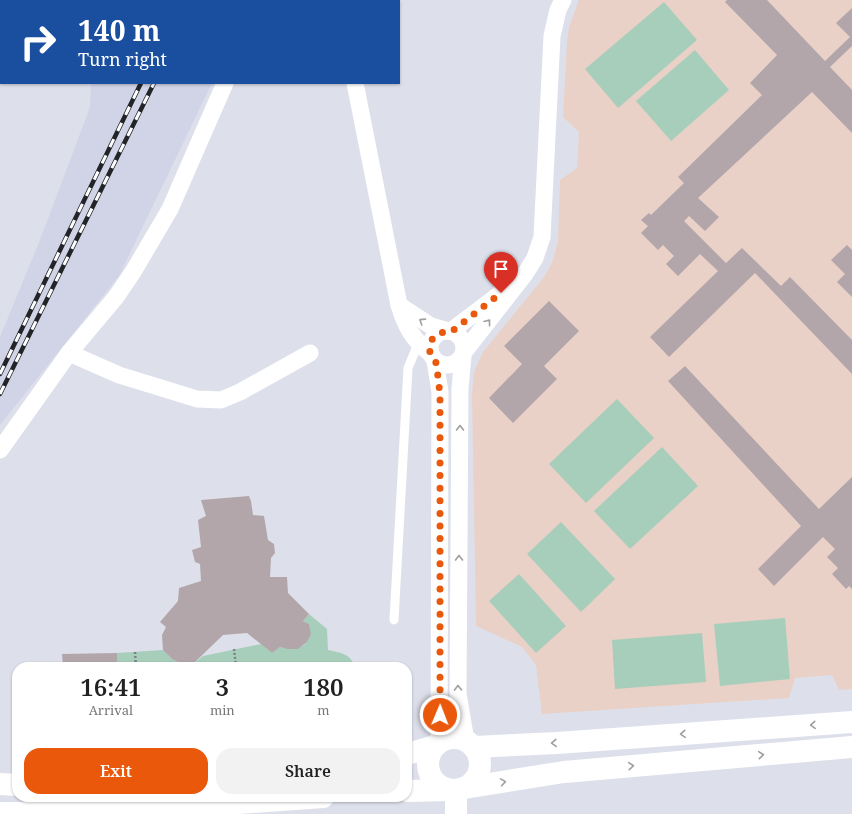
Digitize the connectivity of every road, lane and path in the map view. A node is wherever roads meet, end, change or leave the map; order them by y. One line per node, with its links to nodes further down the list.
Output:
1 (563, 0): 4 (street)
2 (225, 84): 7 (street)
3 (355, 84): 5 (street)
4 (525, 274): 6 (street); 10 (street, one-way to 4)
5 (399, 305): 6 (street, one-way to 5); 9 (street)
6 (449, 331): 9 (street); 10 (street)
7 (69, 353): 8 (street); 11 (street)
8 (310, 353)
9 (428, 353): 10 (street); 12 (lane); 19 (street)
10 (463, 354): 18 (street, one-way to 10)
11 (0, 450)
12 (394, 620)
13 (234, 649): 16 (path)
14 (135, 652): 15 (path)
15 (136, 662)
16 (235, 662)
17 (852, 722): 18 (main road, one-way to 18)
18 (470, 744): 19 (main road); 24 (main road)
19 (437, 745): 21 (main road); 24 (main road)
20 (852, 747): 24 (main road, one-way to 20)
21 (412, 752)
22 (0, 784): 23 (main road)
23 (12, 785)
24 (456, 789): 25 (main road); 28 (main road)
25 (412, 791)
26 (252, 802): 27 (main road)
27 (0, 813)
28 (456, 814)

